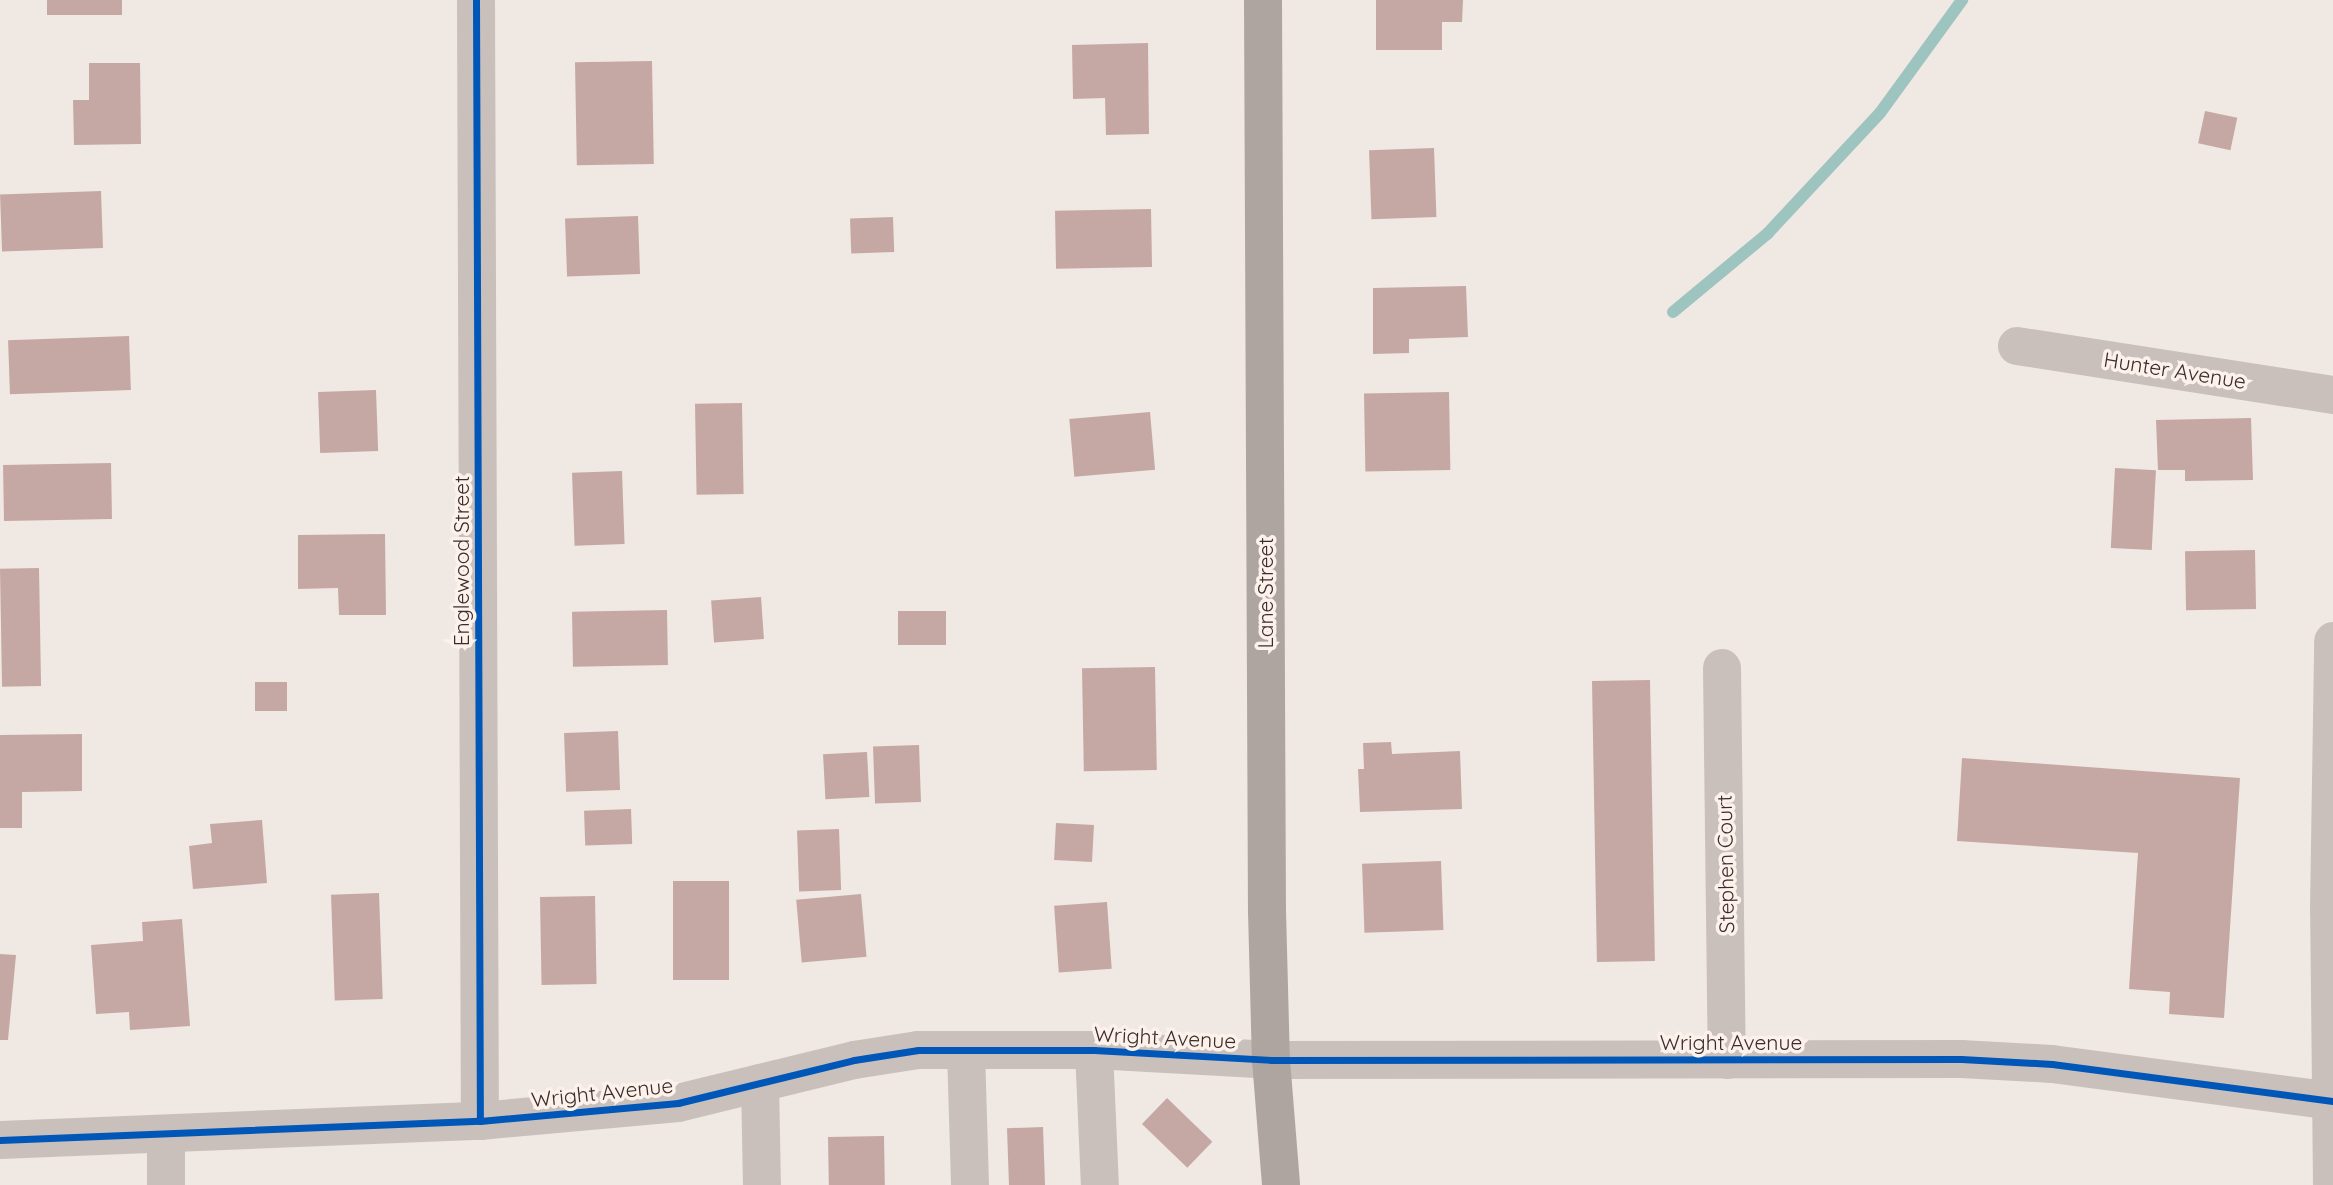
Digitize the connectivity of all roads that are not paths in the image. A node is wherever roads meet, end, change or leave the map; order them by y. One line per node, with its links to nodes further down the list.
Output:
1 (476, 0): 13 (street, Englewood Street)
2 (1263, 0): 9 (main road, Lane Street)
3 (2017, 346): 4 (street, Hunter Avenue)
4 (2333, 395)
5 (2333, 641): 12 (street)
6 (1722, 668): 10 (street, Stephen Court)
7 (966, 1050): 8 (street, Wright Avenue); 11 (street, Wright Avenue); 18 (street)
8 (1094, 1050): 9 (street, Wright Avenue); 19 (street)
9 (1271, 1060): 10 (street, Wright Avenue); 20 (main road, Lane Street)
10 (1727, 1060): 12 (street, Wright Avenue)
11 (760, 1083): 13 (street, Wright Avenue); 17 (street)
12 (2332, 1101): 21 (street)
13 (480, 1121): 14 (street, Wright Avenue)
14 (166, 1136): 15 (street, Wright Avenue); 16 (street)
15 (0, 1140)
16 (166, 1185)
17 (762, 1185)
18 (970, 1185)
19 (1100, 1185)
20 (1282, 1185)
21 (2332, 1185)

